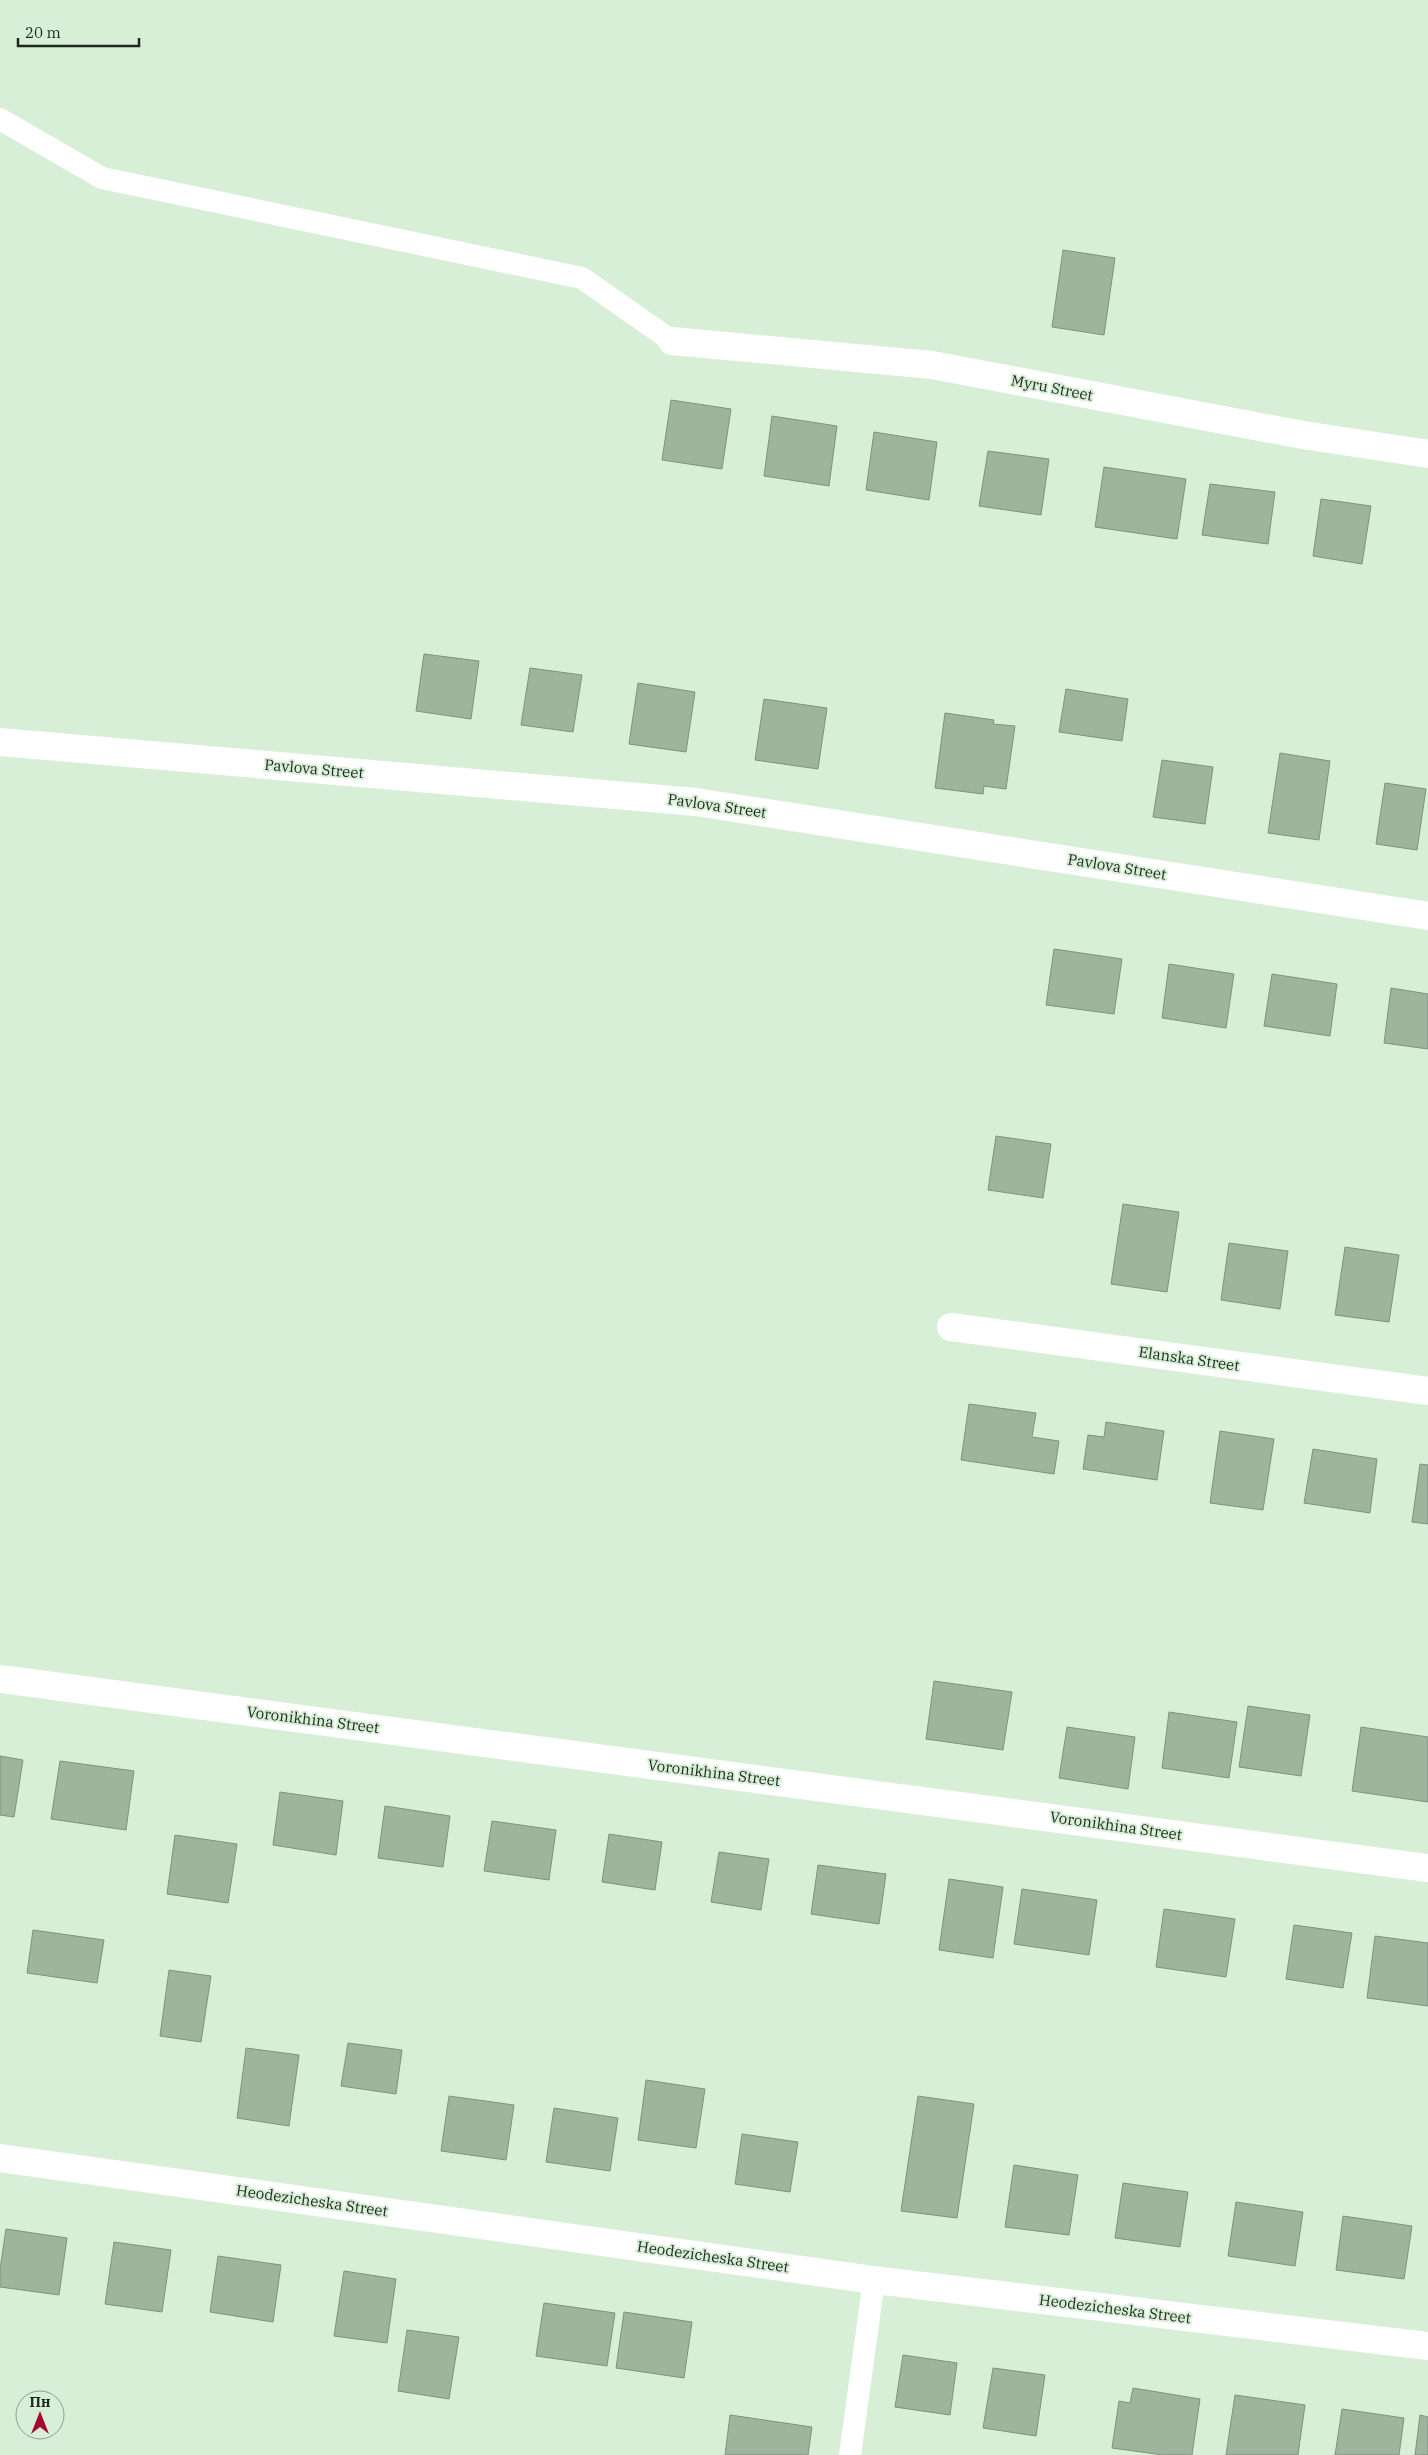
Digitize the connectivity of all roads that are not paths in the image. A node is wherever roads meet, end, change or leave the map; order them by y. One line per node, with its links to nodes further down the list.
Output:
1 (0, 120): 2 (lane)
2 (672, 341): 3 (street, Myru Street)
3 (1428, 454)
4 (0, 742): 5 (street, Pavlova Street)
5 (1428, 916)
6 (951, 1327): 7 (street, Elanska Street)
7 (1428, 1391)
8 (0, 1679): 9 (street, Voronikhina Street)
9 (1428, 1868)
10 (0, 2158): 11 (street, Heodezicheska Street)
11 (874, 2280): 12 (street, Heodezicheska Street); 13 (lane)
12 (1428, 2346)
13 (850, 2455)

